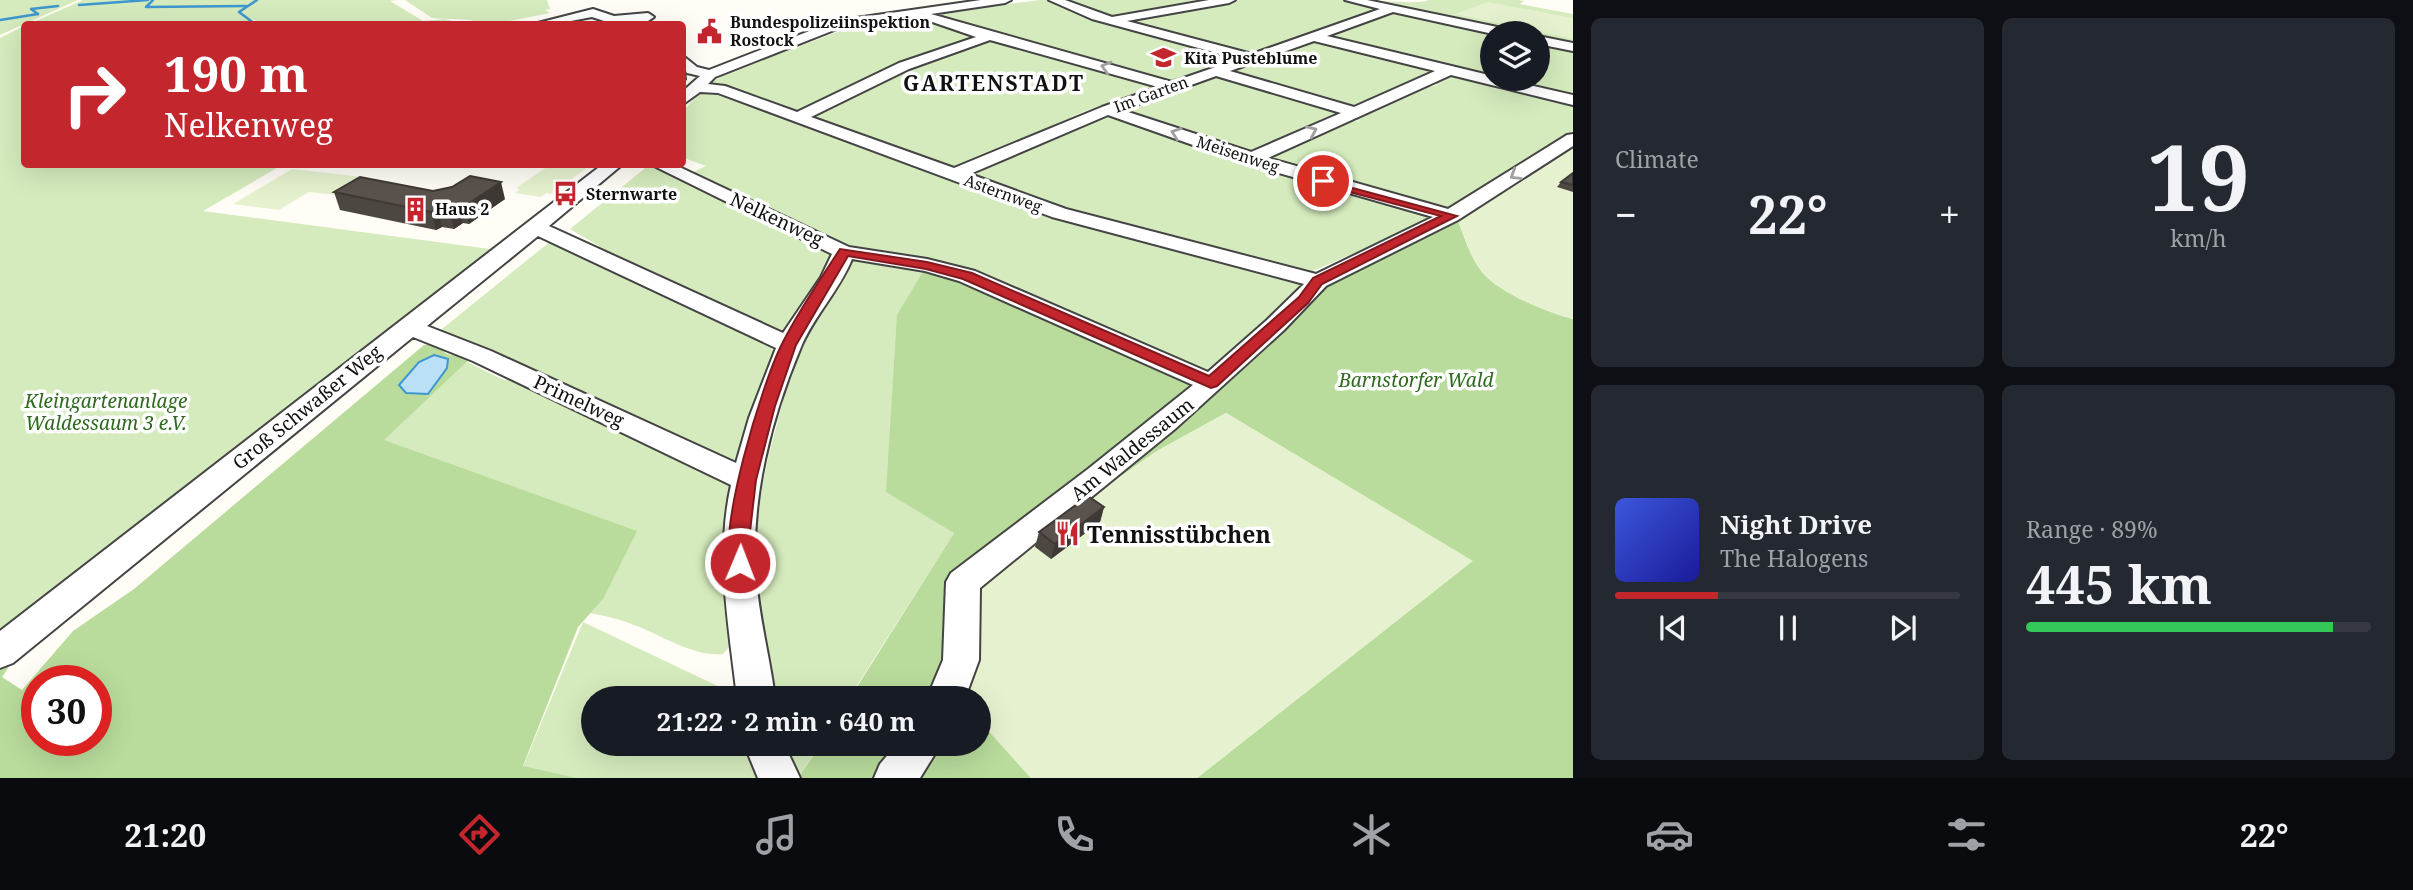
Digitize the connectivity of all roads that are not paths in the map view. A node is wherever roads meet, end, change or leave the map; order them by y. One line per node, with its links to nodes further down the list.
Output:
1 (1005, 0): 7 (street)
2 (1055, 0): 8 (street)
3 (1229, 0): 8 (street)
4 (1351, 0): 6 (street)
5 (639, 2): 11 (street)
6 (1392, 9): 12 (street); 14 (street, Im Garten)
7 (915, 12): 13 (street); 21 (street)
8 (1111, 20): 17 (street)
9 (554, 21): 10 (street)
10 (610, 21)
11 (652, 21)
12 (1480, 27)
13 (990, 36): 22 (street, one-way to 13); 27 (street)
14 (1311, 37): 17 (street, Im Garten); 19 (street)
15 (1550, 42): 16 (street)
16 (1573, 47)
17 (1251, 58): 20 (street, Im Garten)
18 (686, 63): 21 (street)
19 (1449, 70): 24 (street); 26 (street)
20 (1214, 71): 22 (street, Im Garten); 26 (street)
21 (710, 74): 23 (street)
22 (1171, 86): 25 (street, Im Garten)
23 (689, 94): 27 (street, Asternweg)
24 (1573, 100)
25 (1107, 110): 29 (street, Meisenweg, one-way to 25); 32 (street, Im Garten)
26 (1355, 112): 29 (street, one-way to 26)
27 (797, 118): 32 (street, Asternweg)
28 (1573, 139): 33 (street, Am Waldessaum, one-way to 33)
29 (1250, 159): 33 (street, Meisenweg)
30 (610, 168): 34 (street, Groß Schwaßer Weg)
31 (666, 168): 35 (street, Nelkenweg)
32 (953, 175): 36 (street, Asternweg)
33 (1451, 216): 36 (street, Am Waldessaum)
34 (534, 229): 37 (street, Groß Schwaßer Weg); 38 (street)
35 (845, 252): 38 (street); 39 (street, Nelkenweg)
36 (1318, 281): 39 (street, Am Waldessaum)
37 (408, 327): 40 (street, Primelweg); 41 (street, Groß Schwaßer Weg)
38 (789, 345): 40 (street)
39 (1211, 383): 43 (street, Am Waldessaum)
40 (747, 480): 42 (street)
41 (0, 652)
42 (754, 685)
43 (951, 686)
44 (769, 756): 46 (street)
45 (912, 756): 47 (street)
46 (779, 778)
47 (895, 778)

